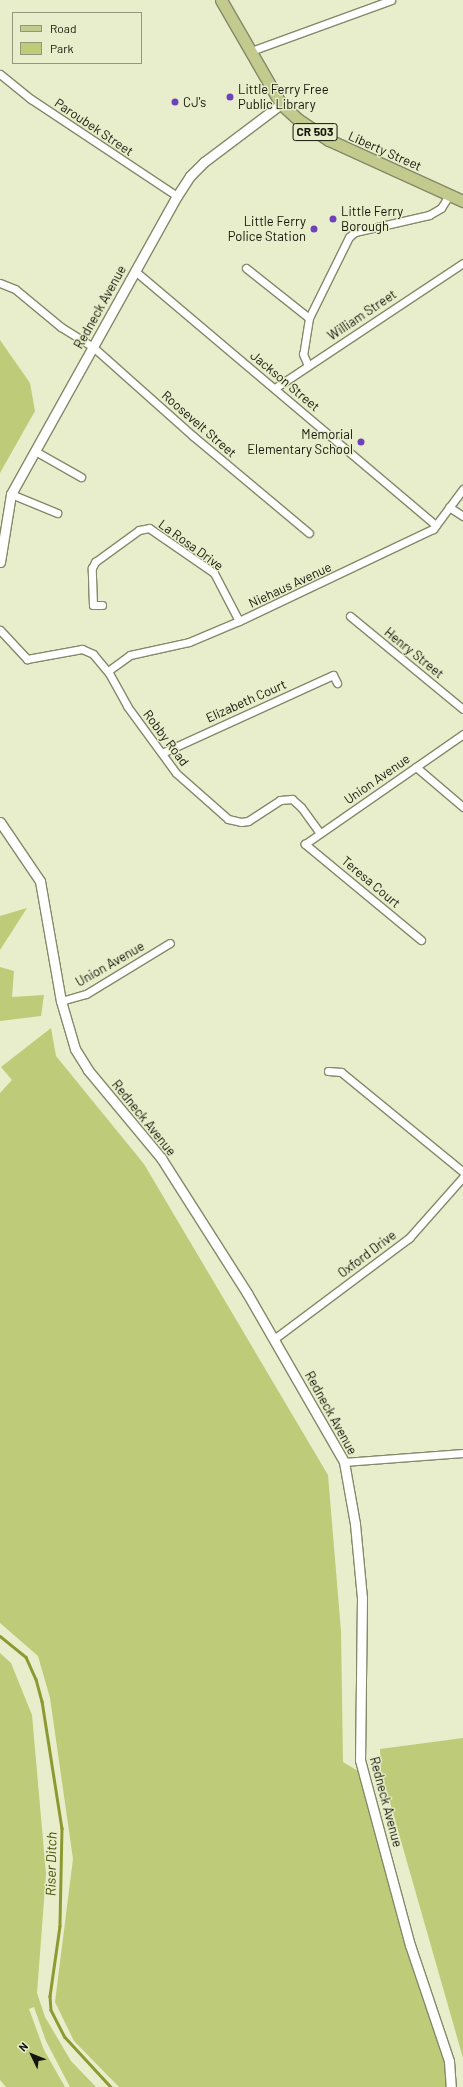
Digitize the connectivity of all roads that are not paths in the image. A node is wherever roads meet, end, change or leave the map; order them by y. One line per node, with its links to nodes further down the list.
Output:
1 (221, 0): 3 (main road, Liberty Street / CR 503)
2 (391, 0): 3 (street)
3 (251, 51): 5 (main road, Liberty Street / CR 503)
4 (0, 74): 7 (street, Paroubek Street)
5 (281, 104): 6 (main road, Liberty Street / CR 503); 7 (street, Redneck Avenue)
6 (449, 195): 8 (main road, Liberty Street / CR 503); 13 (street)
7 (177, 196): 11 (street, Redneck Avenue)
8 (463, 201)
9 (463, 263): 15 (street, William Street)
10 (246, 268): 13 (street)
11 (136, 271): 14 (street, Redneck Avenue); 16 (street, Jackson Street)
12 (0, 283): 14 (street, Roosevelt Street)
13 (309, 318): 15 (street)
14 (93, 347): 17 (street, Redneck Avenue); 25 (street, Roosevelt Street)
15 (308, 366): 16 (street, William Street)
16 (274, 388): 24 (street, Jackson Street)
17 (35, 451): 18 (street); 20 (street, Redneck Avenue)
18 (81, 477)
19 (463, 489): 21 (street, Niehaus Avenue)
20 (11, 494): 22 (street); 26 (street, Redneck Avenue)
21 (449, 507): 23 (street); 24 (street, Niehaus Avenue)
22 (57, 513)
23 (463, 516)
24 (436, 525): 29 (street, Niehaus Avenue)
25 (309, 533)
26 (0, 562)
27 (102, 604): 29 (street, La Rosa Drive)
28 (350, 616): 33 (street, Henry Street)
29 (239, 621): 31 (street, Niehaus Avenue)
30 (0, 630): 31 (street, Robby Road)
31 (108, 671): 35 (street, Robby Road)
32 (337, 683): 35 (street, Elizabeth Court)
33 (463, 709)
34 (463, 734): 36 (street, Union Avenue)
35 (162, 753): 39 (street, Robby Road)
36 (416, 767): 37 (street); 39 (street, Union Avenue)
37 (463, 807)
38 (0, 822): 43 (street, Redneck Avenue)
39 (320, 833): 40 (street, Union Avenue)
40 (305, 844): 41 (street, Teresa Court)
41 (421, 940)
42 (170, 943): 43 (street, Union Avenue)
43 (61, 1001): 47 (street, Redneck Avenue)
44 (328, 1071): 45 (street)
45 (463, 1172)
46 (463, 1177): 47 (street, Oxford Drive)
47 (274, 1339): 49 (street, Redneck Avenue)
48 (463, 1453): 49 (street)
49 (344, 1462): 50 (street, Redneck Avenue)
50 (451, 2087)

